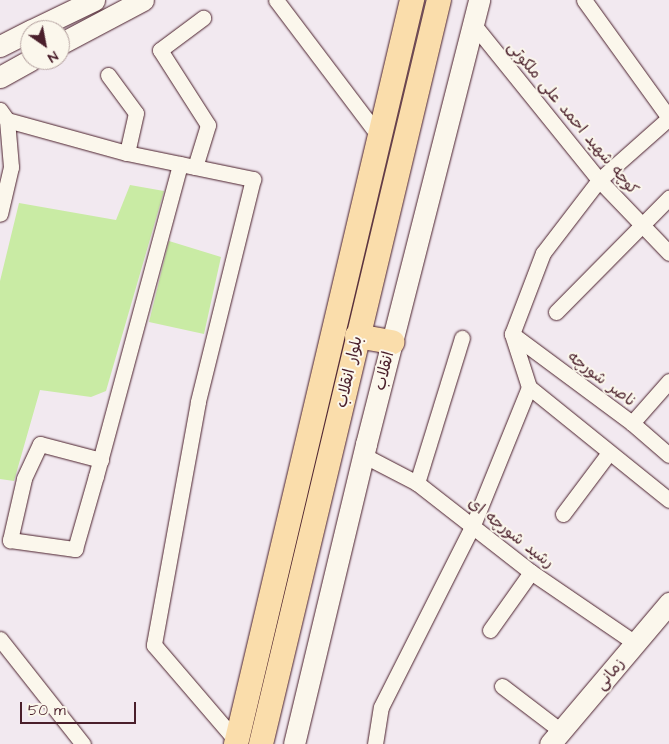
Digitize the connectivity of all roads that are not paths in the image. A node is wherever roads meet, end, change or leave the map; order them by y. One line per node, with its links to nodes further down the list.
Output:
1 (94, 0): 8 (street)
2 (143, 0): 13 (street)
3 (276, 0): 20 (street)
4 (412, 0): 20 (main road, بلوار انقلاب)
5 (439, 0): 31 (main road, بلوار انقلاب)
6 (479, 0): 11 (street, انقلاب)
7 (584, 0): 19 (street)
8 (71, 5): 10 (street)
9 (203, 18): 23 (street)
10 (48, 20)
11 (474, 25): 24 (street, کوچه شهید احمد علی ملکوتی); 33 (street, انقلاب)
12 (20, 34): 14 (street)
13 (70, 39)
14 (2, 40)
15 (20, 66): 17 (street)
16 (108, 75): 21 (street)
17 (0, 78)
18 (4, 115): 21 (street); 26 (street)
19 (669, 118): 24 (street)
20 (379, 136): 52 (main road, بلوار انقلاب)
21 (127, 152): 22 (street)
22 (180, 164): 23 (street); 40 (street)
23 (196, 167): 52 (street)
24 (599, 180): 27 (street, کوچه شهید احمد علی ملکوتی); 30 (street)
25 (669, 198): 27 (street)
26 (0, 214)
27 (641, 224): 28 (street, کوچه شهید احمد علی ملکوتی); 29 (street)
28 (669, 253)
29 (556, 312)
30 (512, 334): 35 (street); 36 (street, ناصر شورچه)
31 (357, 336): 33 (main road); 54 (main road, بلوار انقلاب)
32 (462, 338): 41 (street)
33 (392, 342): 38 (street, انقلاب)
34 (669, 381): 36 (street)
35 (529, 387): 37 (street); 44 (street)
36 (632, 423): 39 (street, ناصر شورچه)
37 (608, 454): 42 (street); 43 (street)
38 (363, 455): 41 (street, رشید شورچه ای); 55 (street, انقلاب)
39 (669, 455)
40 (101, 460): 40 (street)
41 (417, 483): 44 (street, رشید شورچه ای)
42 (669, 500)
43 (563, 514)
44 (474, 525): 45 (street, رشید شورچه ای); 56 (street)
45 (531, 572): 47 (street); 49 (street, رشید شورچه ای)
46 (669, 603): 49 (street, زمانی)
47 (490, 630)
48 (0, 638): 53 (street)
49 (635, 643): 51 (street, زمانی)
50 (502, 686): 51 (street)
51 (556, 738)
52 (237, 743)
53 (83, 744)
54 (262, 744)
55 (294, 744)
56 (374, 744)

